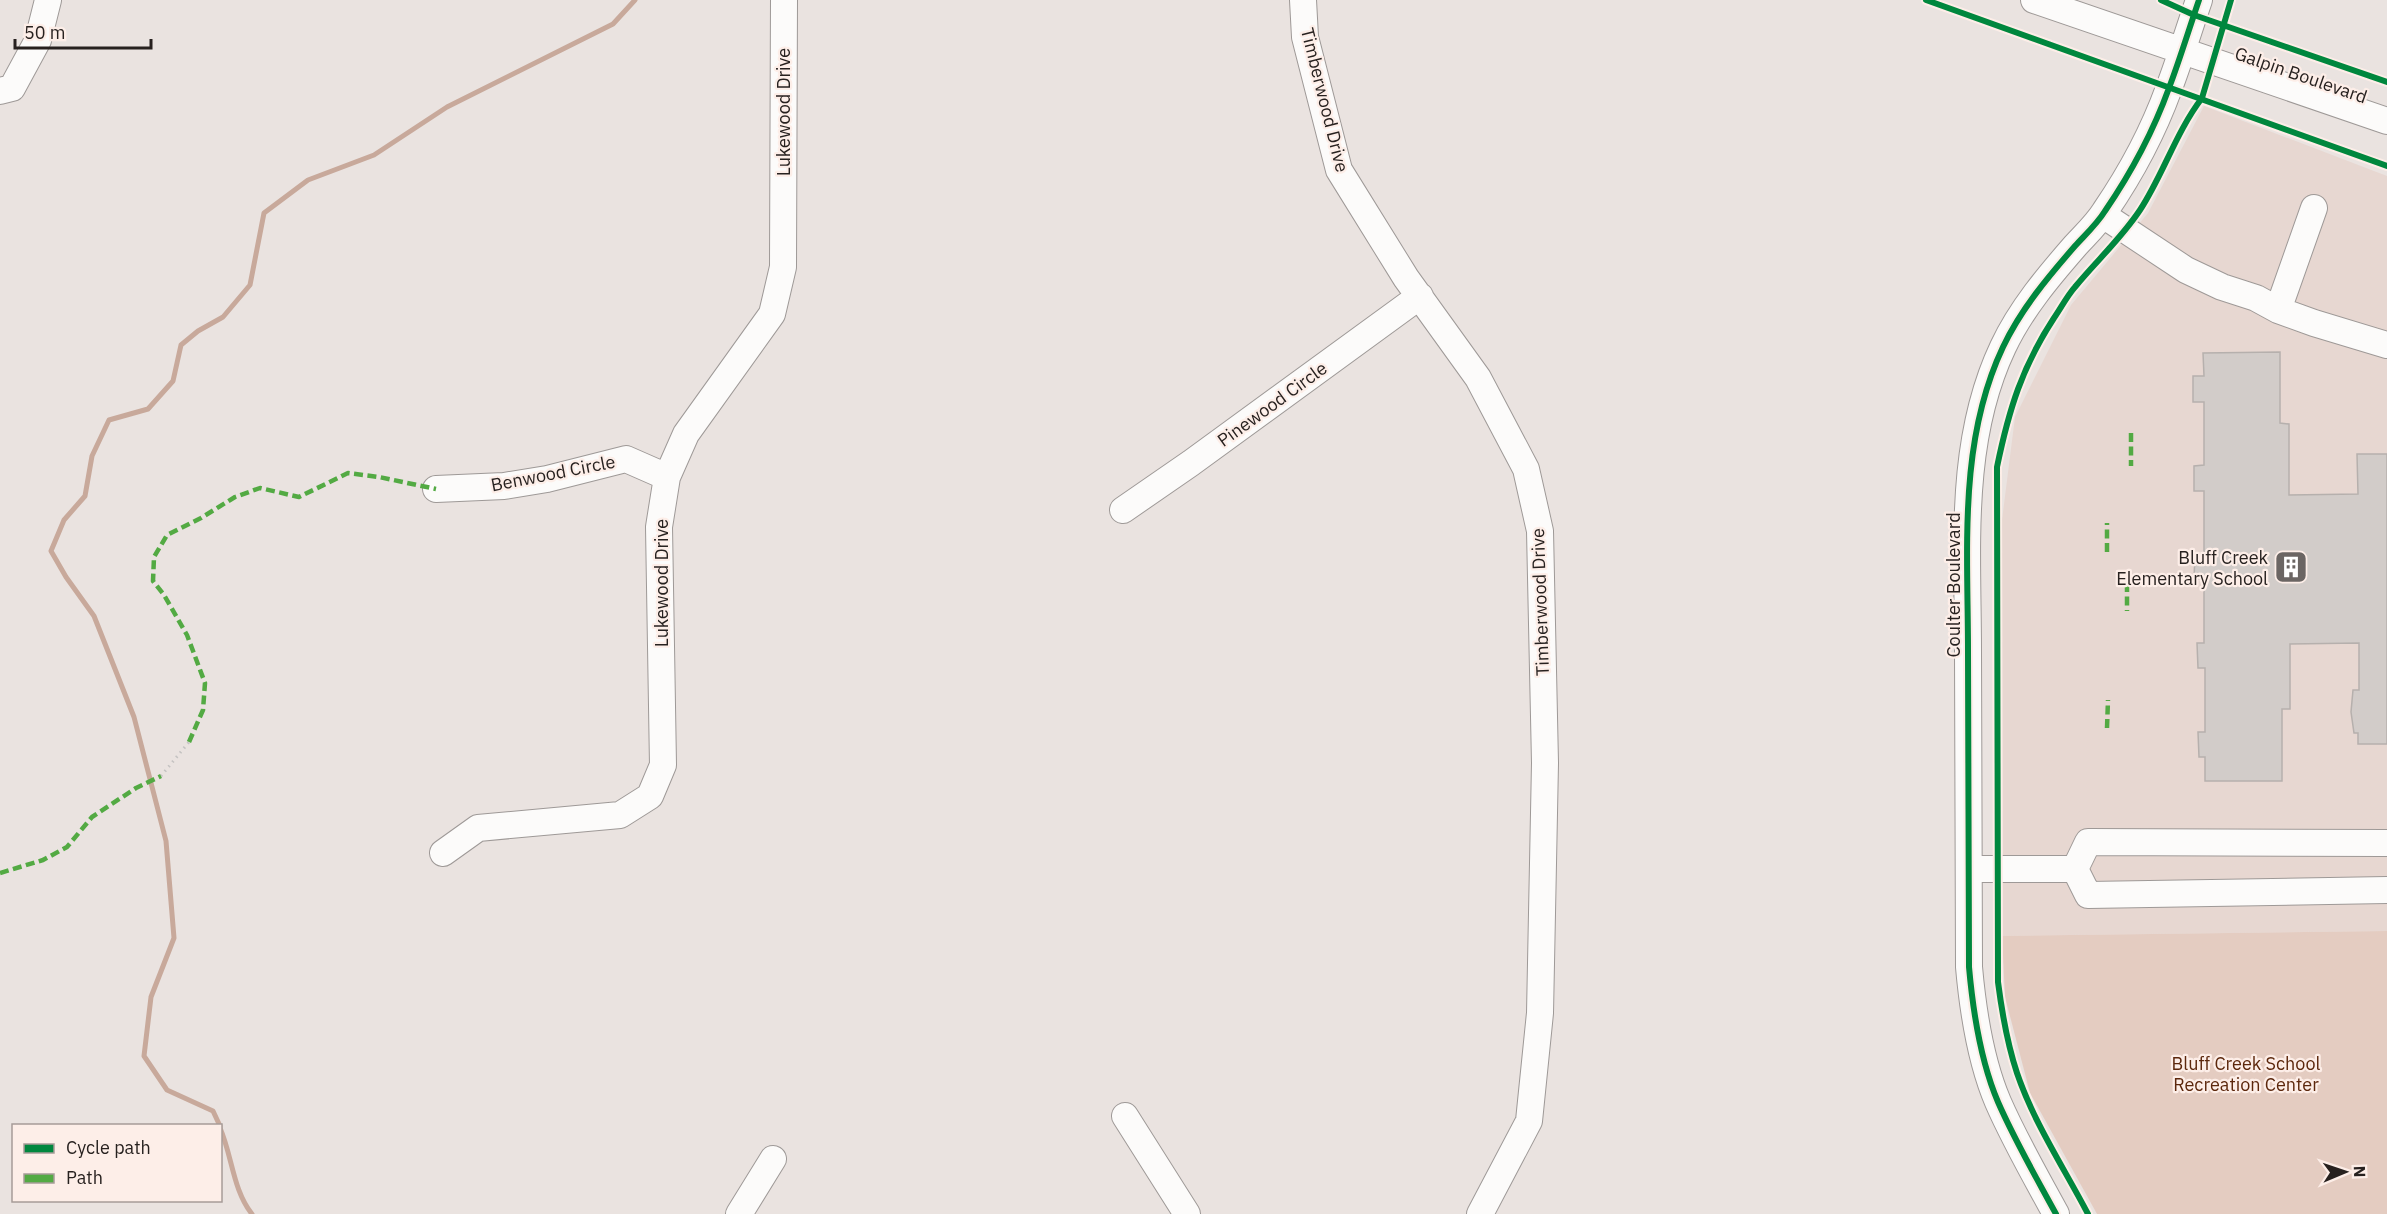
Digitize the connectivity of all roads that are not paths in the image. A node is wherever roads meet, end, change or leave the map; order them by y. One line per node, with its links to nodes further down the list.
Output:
1 (48, 0): 7 (street)
2 (784, 0): 14 (street, Lukewood Drive)
3 (1303, 0): 11 (street, Timberwood Drive)
4 (2034, 0): 6 (street, Galpin Boulevard)
5 (2199, 0): 6 (street, Coulter Boulevard)
6 (2181, 49): 8 (street, Galpin Boulevard); 10 (street, Coulter Boulevard)
7 (0, 91)
8 (2387, 122)
9 (2314, 208): 12 (street)
10 (2103, 215): 12 (street); 19 (street, Coulter Boulevard)
11 (1419, 296): 16 (street, Pinewood Circle); 26 (street, Timberwood Drive)
12 (2278, 310): 13 (street)
13 (2387, 345)
14 (667, 477): 15 (street, Benwood Circle); 18 (street, Lukewood Drive)
15 (436, 489)
16 (1123, 510)
17 (2387, 843): 20 (street)
18 (444, 853)
19 (1969, 869): 20 (street); 27 (street, Coulter Boulevard)
20 (2075, 869): 21 (street)
21 (2387, 890)
22 (1125, 1116): 25 (street)
23 (773, 1159): 24 (street)
24 (739, 1214)
25 (1187, 1214)
26 (1480, 1214)
27 (2056, 1214)

